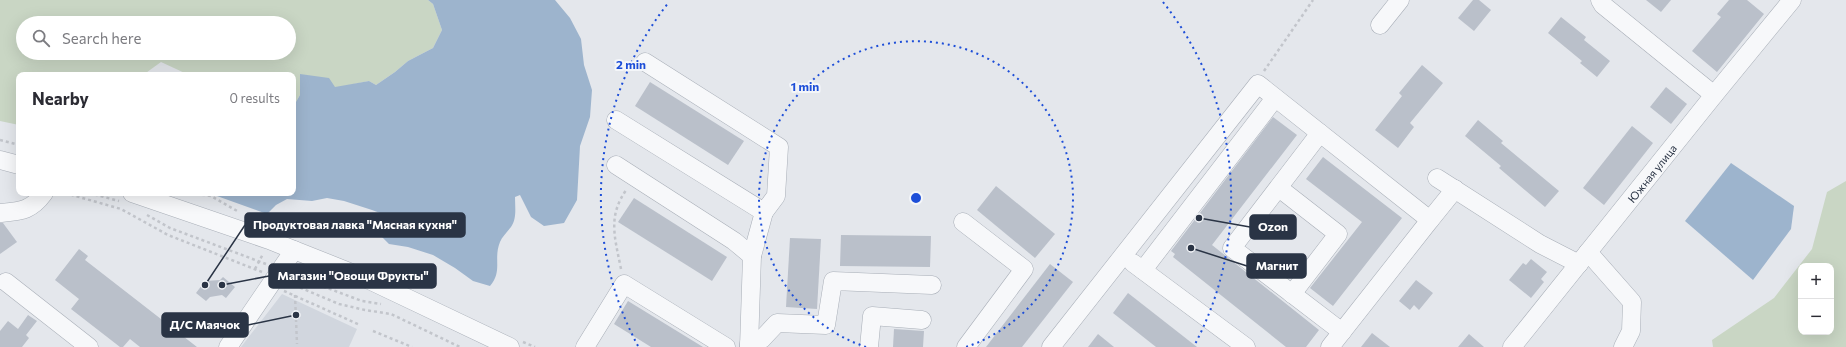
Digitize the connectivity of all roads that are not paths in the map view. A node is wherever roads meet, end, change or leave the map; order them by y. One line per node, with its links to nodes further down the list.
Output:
1 (1400, 0): 4 (street)
2 (1600, 0): 6 (street)
3 (1792, 0): 6 (street, Южная улица)
4 (1380, 25)
5 (645, 62): 19 (street)
6 (1714, 94): 25 (street, Южная улица)
7 (1276, 98): 9 (street); 23 (street); 26 (street)
8 (616, 120): 19 (street)
9 (1320, 133): 14 (street); 20 (street)
10 (0, 160): 11 (street)
11 (16, 164)
12 (616, 165): 24 (street)
13 (1437, 178): 15 (street)
14 (1279, 188): 29 (street); 29 (street)
15 (1455, 189): 20 (street); 25 (street)
16 (42, 196): 18 (street)
17 (141, 196): 22 (street)
18 (0, 212)
19 (764, 212): 24 (street)
20 (1430, 220): 31 (street)
21 (963, 222): 40 (street)
22 (294, 250): 35 (street); 36 (street)
23 (1123, 255): 26 (street); 41 (street)
24 (752, 256): 32 (street)
25 (1583, 258): 43 (street, Южная улица); 44 (street)
26 (1142, 270): 33 (street)
27 (6, 282): 34 (street)
28 (932, 285): 32 (street)
29 (1292, 294): 31 (street)
30 (922, 320): 39 (street)
31 (1342, 332): 42 (street)
32 (749, 345)
33 (1241, 345)
34 (89, 347)
35 (228, 347)
36 (510, 347)
37 (586, 347): 38 (street)
38 (726, 347)
39 (869, 347)
40 (966, 347)
41 (1051, 347)
42 (1330, 347)
43 (1512, 347)
44 (1623, 347)

